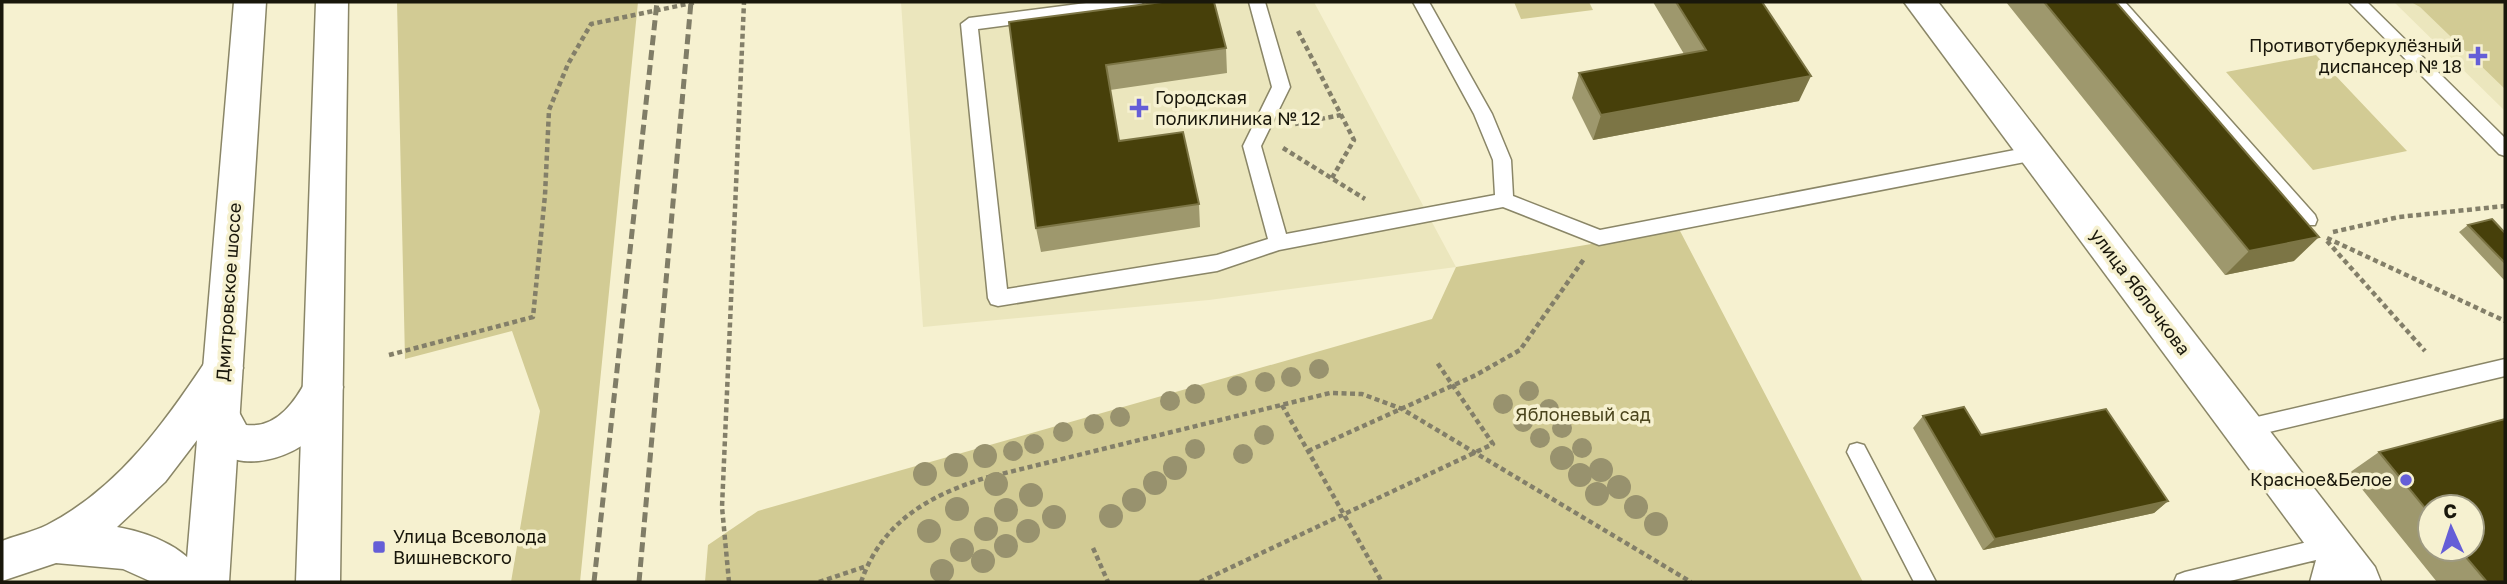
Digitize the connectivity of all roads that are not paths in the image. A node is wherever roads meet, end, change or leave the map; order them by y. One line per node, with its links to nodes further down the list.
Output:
1 (250, 2): 15 (main road, Дмитровское шоссе)
2 (332, 2): 16 (main road)
3 (1136, 2): 13 (lane)
4 (1257, 2): 13 (lane)
5 (1421, 2): 11 (lane)
6 (1920, 2): 10 (main road, улица Яблочкова)
7 (2116, 2): 12 (lane)
8 (2357, 2): 9 (lane)
9 (2505, 149)
10 (2035, 153): 11 (lane); 18 (main road, улица Яблочкова)
11 (1504, 200): 13 (lane)
12 (2308, 220)
13 (1279, 243)
14 (2505, 367): 18 (lane)
15 (223, 368): 17 (main road, Дмитровское шоссе); 20 (main road)
16 (323, 387): 17 (main road); 25 (main road)
17 (220, 416): 24 (main road, Дмитровское шоссе)
18 (2244, 429): 22 (main road, улица Яблочкова)
19 (1857, 452): 26 (lane)
20 (53, 543): 21 (main road); 23 (main road)
21 (2, 561)
22 (2326, 564): 27 (lane); 28 (main road, улица Яблочкова)
23 (183, 582)
24 (207, 582)
25 (318, 582)
26 (1925, 582)
27 (2185, 582)
28 (2359, 582)

